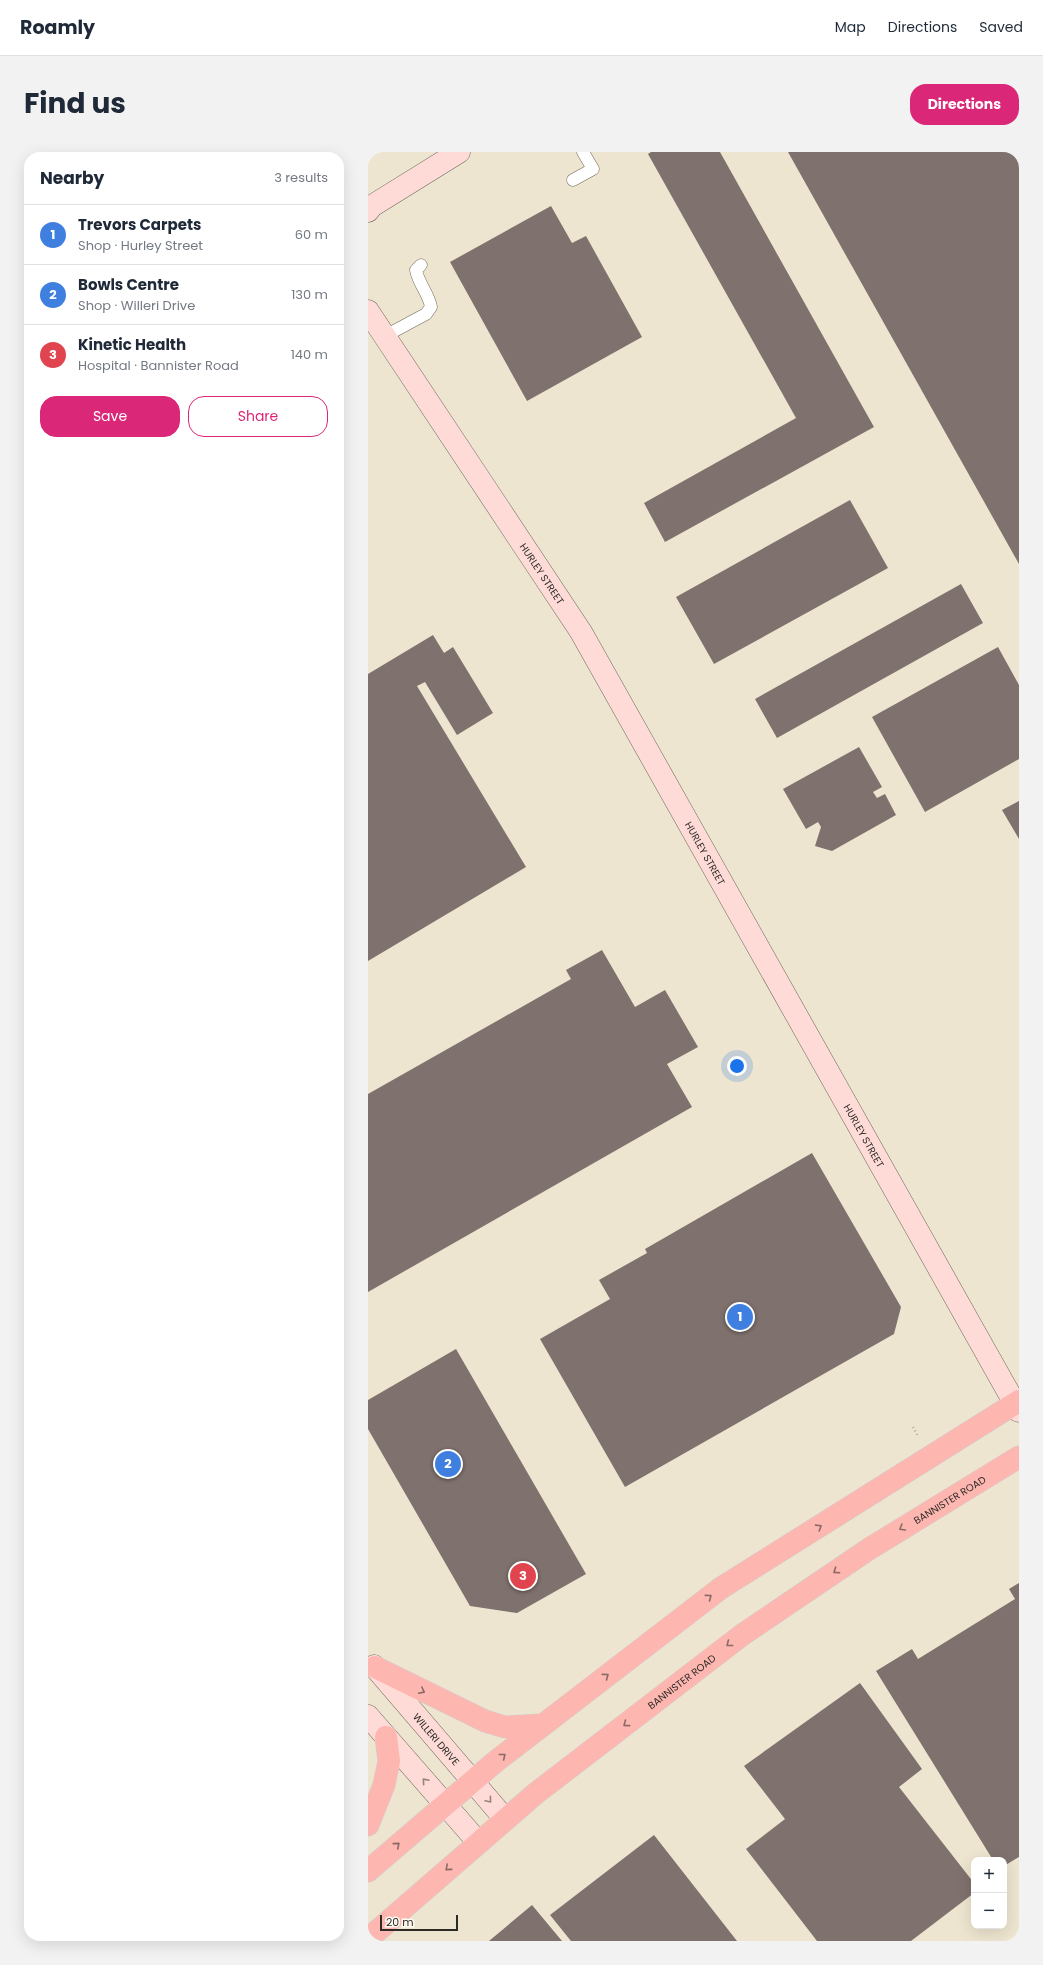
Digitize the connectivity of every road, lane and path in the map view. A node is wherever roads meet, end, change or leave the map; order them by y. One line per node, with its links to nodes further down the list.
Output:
1 (460, 152): 4 (street)
2 (583, 152): 3 (lane)
3 (573, 180)
4 (368, 211)
5 (421, 264): 7 (lane)
6 (368, 311): 7 (street, HURLEY STREET)
7 (385, 336): 8 (street, HURLEY STREET)
8 (1018, 1405): 12 (main road, one-way to 8)
9 (1019, 1457): 16 (main road, BANNISTER ROAD, one-way to 16)
10 (372, 1663): 12 (main road, one-way to 12); 14 (street, WILLERI DRIVE)
11 (368, 1716): 13 (street)
12 (541, 1726): 14 (main road, one-way to 12)
13 (386, 1737): 15 (street, one-way to 13); 17 (main road)
14 (473, 1781): 15 (main road); 16 (street, WILLERI DRIVE, one-way to 16)
15 (445, 1804): 18 (street); 19 (main road, one-way to 15)
16 (505, 1818): 18 (main road, BANNISTER ROAD)
17 (368, 1825)
18 (478, 1842): 20 (main road, BANNISTER ROAD, one-way to 20)
19 (368, 1871)
20 (368, 1939)

